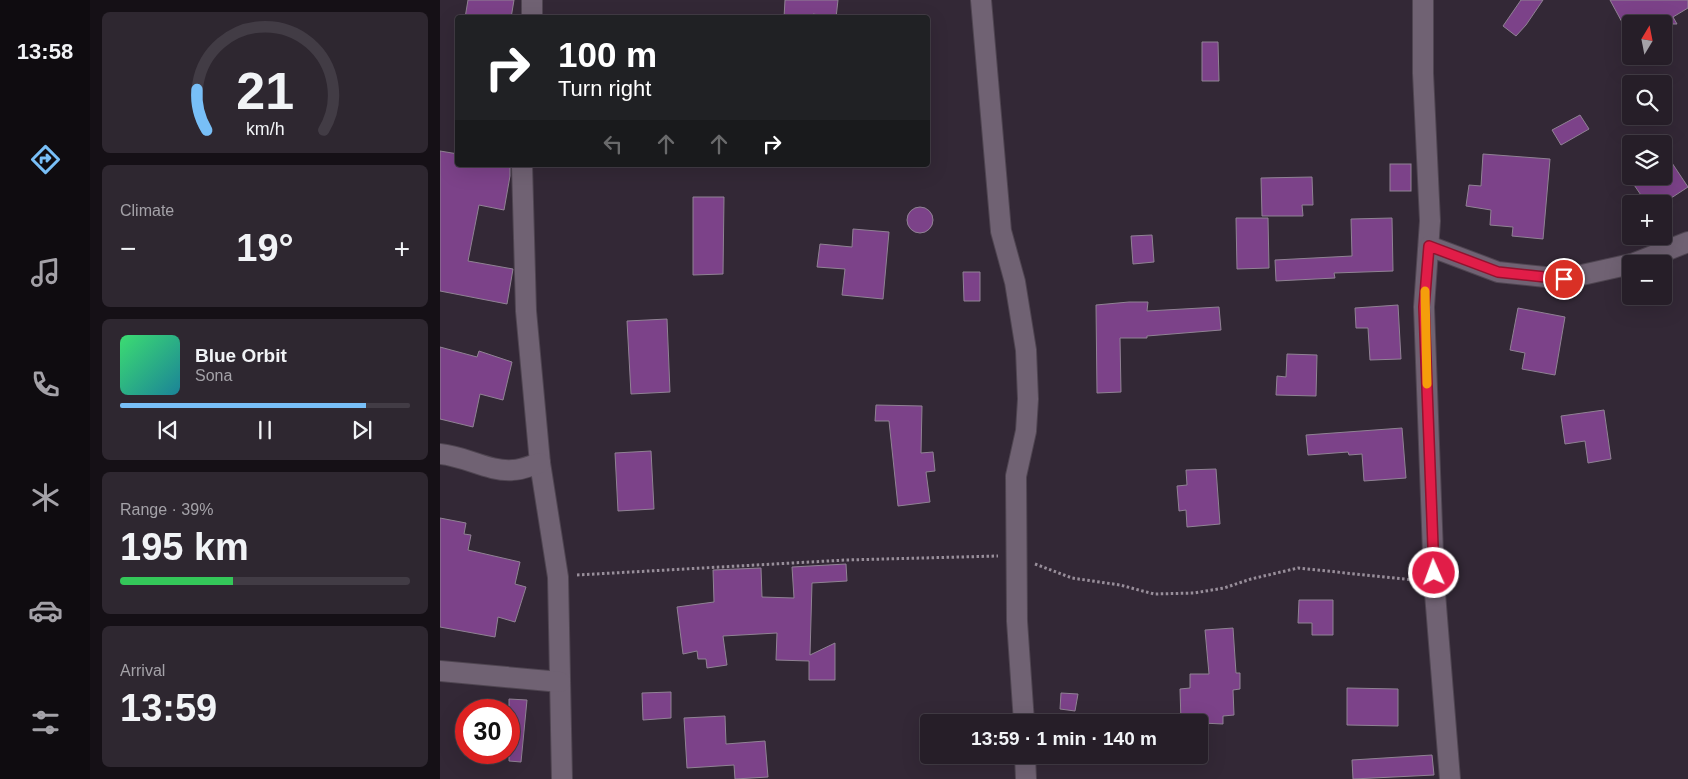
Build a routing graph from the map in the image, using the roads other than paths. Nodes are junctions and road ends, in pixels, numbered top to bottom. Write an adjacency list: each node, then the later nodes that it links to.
1 (532, 0): 4 (street)
2 (981, 0): 14 (street)
3 (1423, 0): 7 (street)
4 (532, 15)
5 (522, 167): 11 (street)
6 (1688, 242): 8 (street)
7 (1429, 246): 9 (street); 18 (street)
8 (1655, 255)
9 (1622, 266)
10 (440, 454): 11 (street)
11 (540, 463): 13 (street)
12 (440, 671): 13 (street)
13 (560, 682): 16 (street)
14 (1023, 714)
15 (1025, 764): 17 (street)
16 (562, 779)
17 (1026, 779)
18 (1450, 779)

